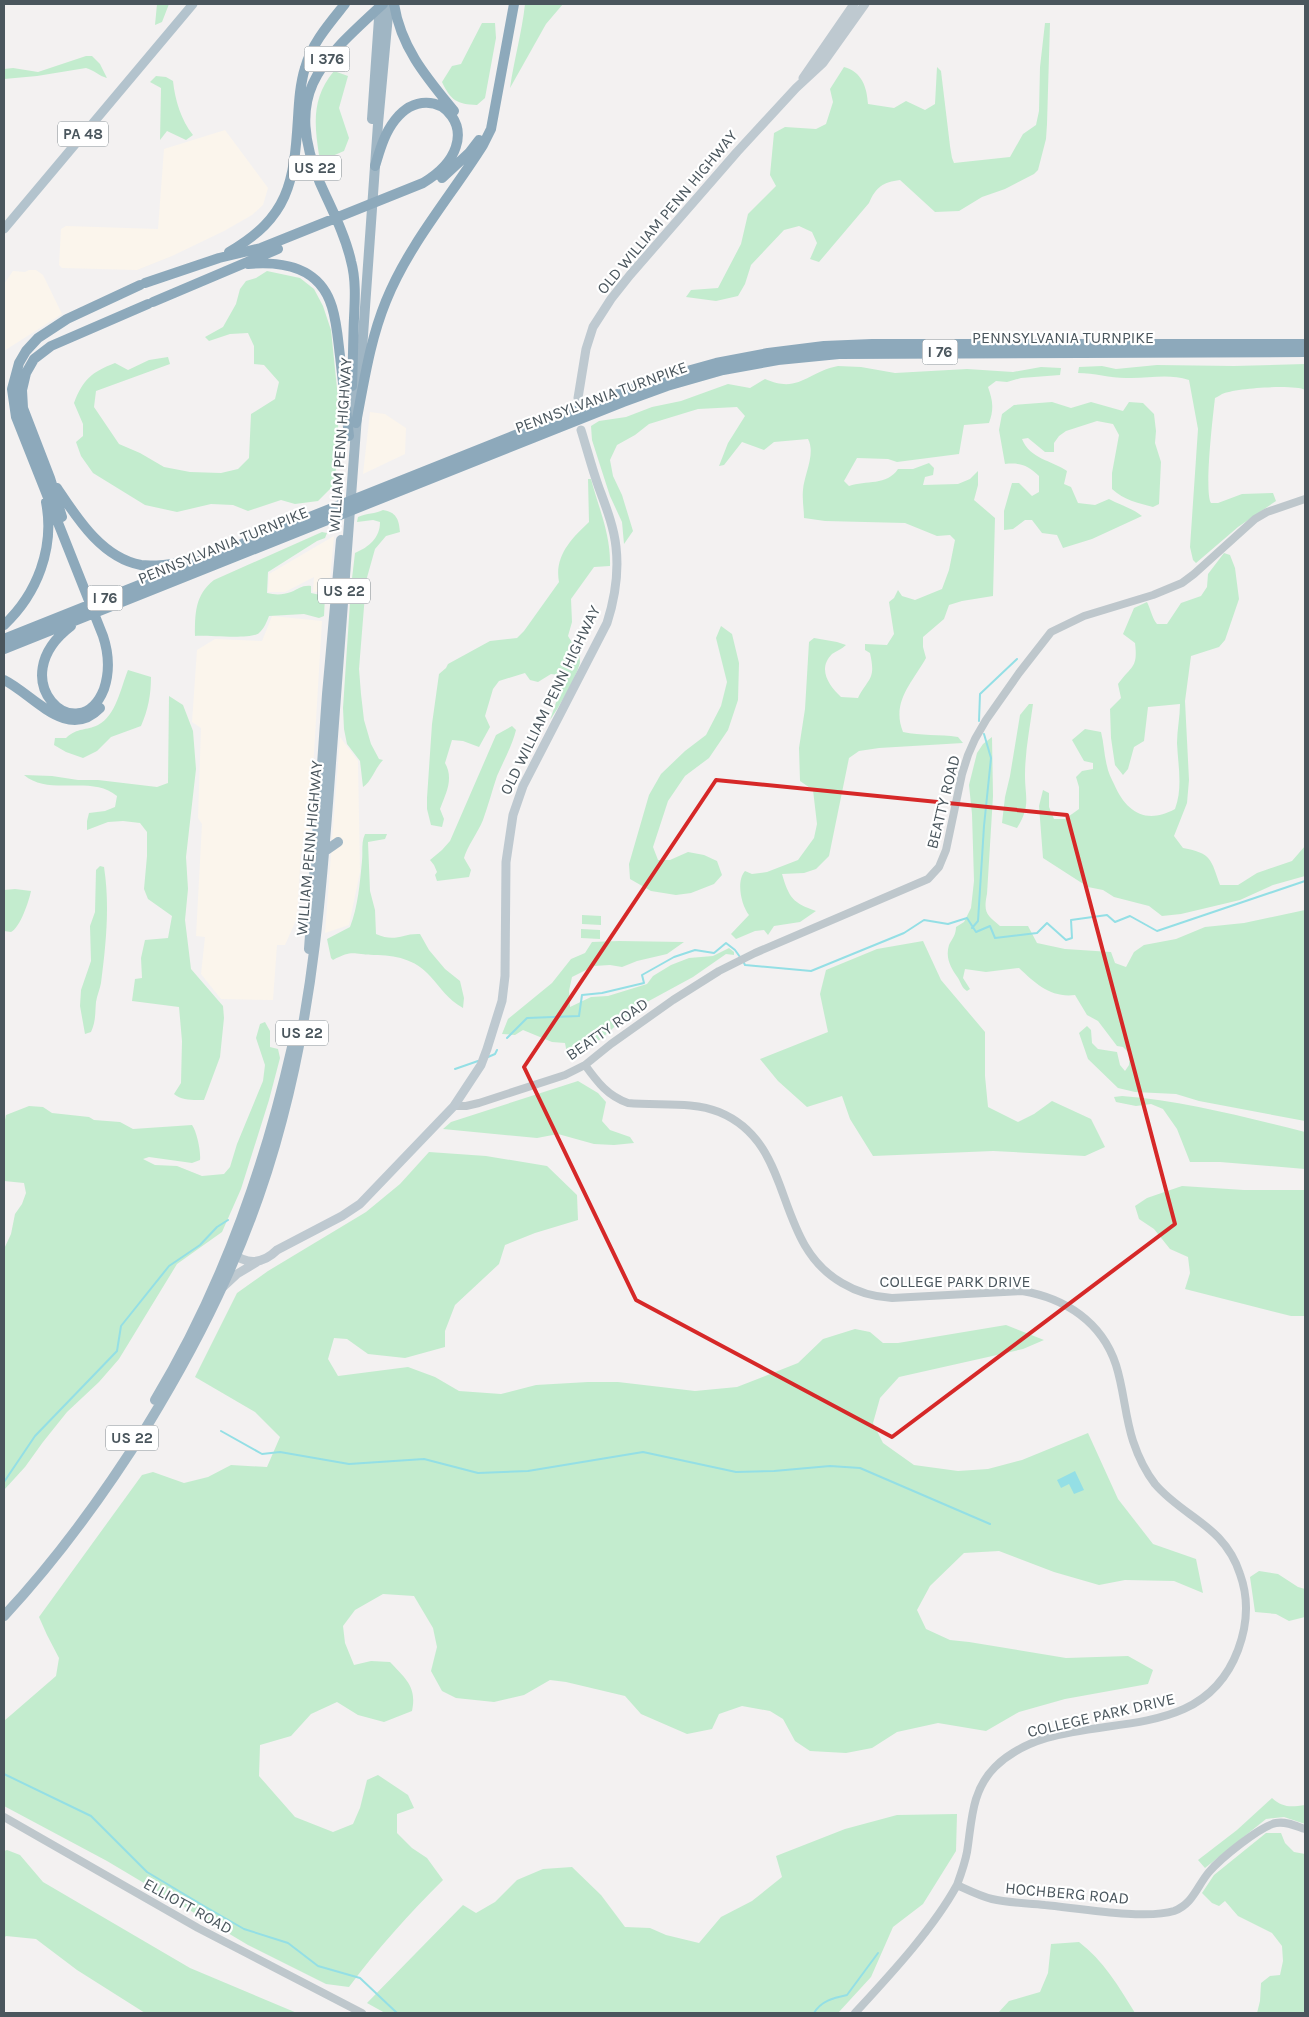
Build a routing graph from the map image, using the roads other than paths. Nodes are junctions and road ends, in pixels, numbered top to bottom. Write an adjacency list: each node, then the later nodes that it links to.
1 (193, 4): 17 (main road, PA 48)
2 (345, 4): 12 (highway)
3 (382, 4): 11 (highway, I 376); 22 (highway, WILLIAM PENN HIGHWAY)
4 (389, 4): 13 (highway, WILLIAM PENN HIGHWAY)
5 (394, 4): 14 (highway)
6 (514, 4): 10 (highway)
7 (854, 4): 9 (main road, OLD WILLIAM PENN HIGHWAY)
8 (865, 4): 9 (main road, OLD WILLIAM PENN HIGHWAY)
9 (796, 88): 23 (main road, OLD WILLIAM PENN HIGHWAY)
10 (497, 98): 14 (highway); 25 (highway)
11 (306, 105): 12 (highway); 22 (highway, US 22)
12 (296, 147): 18 (highway)
13 (375, 166): 15 (highway); 25 (highway, WILLIAM PENN HIGHWAY)
14 (451, 170): 15 (highway)
15 (383, 204): 16 (highway)
16 (327, 226): 18 (highway); 19 (highway)
17 (4, 229)
18 (220, 258): 28 (highway)
19 (240, 265): 27 (highway); 28 (highway)
20 (1305, 344): 24 (highway, PENNSYLVANIA TURNPIKE / I 76)
21 (1305, 352): 24 (highway, PENNSYLVANIA TURNPIKE / I 76)
22 (352, 386): 27 (highway, WILLIAM PENN HIGHWAY / US 22)
23 (578, 398)
24 (579, 414): 30 (highway, PENNSYLVANIA TURNPIKE / I 76)
25 (356, 423): 41 (highway, WILLIAM PENN HIGHWAY / US 22)
26 (581, 430): 39 (main road, OLD WILLIAM PENN HIGHWAY)
27 (349, 436): 41 (highway, WILLIAM PENN HIGHWAY / US 22)
28 (46, 480): 31 (highway); 33 (highway); 34 (highway)
29 (1305, 499): 38 (street, BEATTY ROAD)
30 (319, 518): 31 (highway, PENNSYLVANIA TURNPIKE / I 76); 32 (highway, PENNSYLVANIA TURNPIKE / I 76)
31 (208, 558): 35 (highway, PENNSYLVANIA TURNPIKE / I 76)
32 (82, 619): 33 (highway); 36 (highway, PENNSYLVANIA TURNPIKE / I 76)
33 (99, 619): 37 (highway)
34 (4, 625)
35 (4, 639)
36 (4, 649)
37 (4, 680)
38 (585, 1065): 39 (street, BEATTY ROAD); 48 (street, COLLEGE PARK DRIVE)
39 (454, 1106): 40 (main road, OLD WILLIAM PENN HIGHWAY)
40 (277, 1250): 41 (main road, OLD WILLIAM PENN HIGHWAY); 42 (main road, OLD WILLIAM PENN HIGHWAY)
41 (234, 1253): 42 (main road); 43 (highway, WILLIAM PENN HIGHWAY / US 22); 44 (highway, WILLIAM PENN HIGHWAY / US 22)
42 (259, 1261): 43 (main road, OLD WILLIAM PENN HIGHWAY)
43 (223, 1287): 45 (highway, WILLIAM PENN HIGHWAY / US 22)
44 (4, 1606)
45 (4, 1616)
46 (4, 1818): 49 (street, ELLIOTT ROAD)
47 (1305, 1829): 48 (street, HOCHBERG ROAD)
48 (957, 1885): 50 (street)
49 (362, 2013)
50 (856, 2013)

